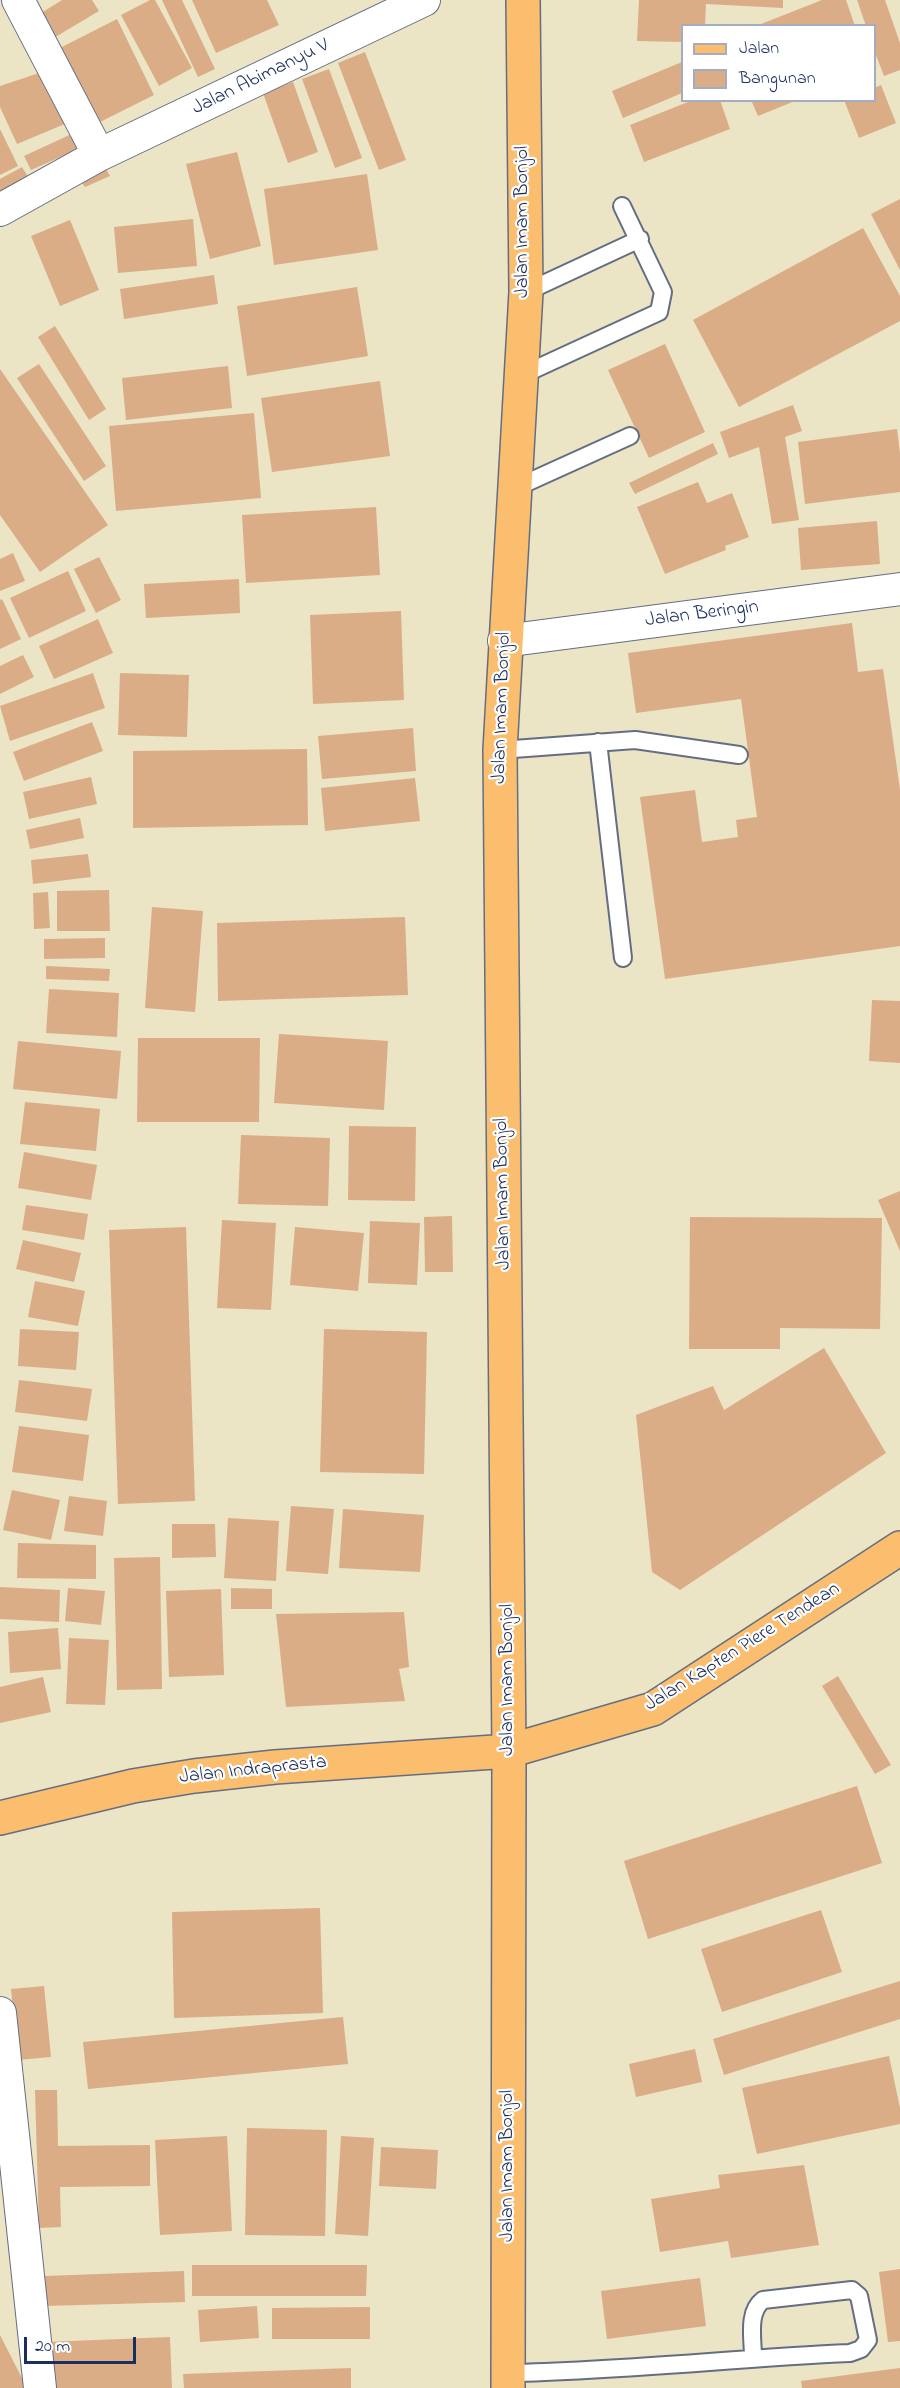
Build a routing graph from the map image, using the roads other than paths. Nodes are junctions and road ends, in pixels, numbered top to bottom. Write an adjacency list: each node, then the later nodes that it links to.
1 (18, 0): 4 (street)
2 (424, 0): 4 (street, Jalan Abimanyu V)
3 (523, 0): 8 (main road, Jalan Imam Bonjol)
4 (99, 155): 6 (street, Jalan Abimanyu V)
5 (622, 206): 7 (lane)
6 (0, 210)
7 (640, 239): 8 (lane); 9 (lane)
8 (526, 292): 9 (main road, Jalan Imam Bonjol)
9 (520, 376): 11 (main road, Jalan Imam Bonjol)
10 (630, 436): 11 (lane)
11 (513, 489): 13 (main road, Jalan Imam Bonjol)
12 (900, 590): 13 (street, Jalan Beringin)
13 (504, 641): 15 (main road, Jalan Imam Bonjol)
14 (598, 742): 15 (lane); 16 (lane); 17 (lane)
15 (500, 750): 19 (main road, Jalan Imam Bonjol)
16 (739, 755)
17 (623, 958)
18 (900, 1548): 19 (main road, Jalan Kapten Piere Tendean)
19 (509, 1751): 20 (main road, Jalan Indraprasta); 24 (main road, Jalan Imam Bonjol)
20 (0, 1818)
21 (0, 2013): 22 (street)
22 (6, 2139): 25 (street)
23 (753, 2357): 23 (lane); 24 (lane)
24 (508, 2380)
25 (40, 2388)

